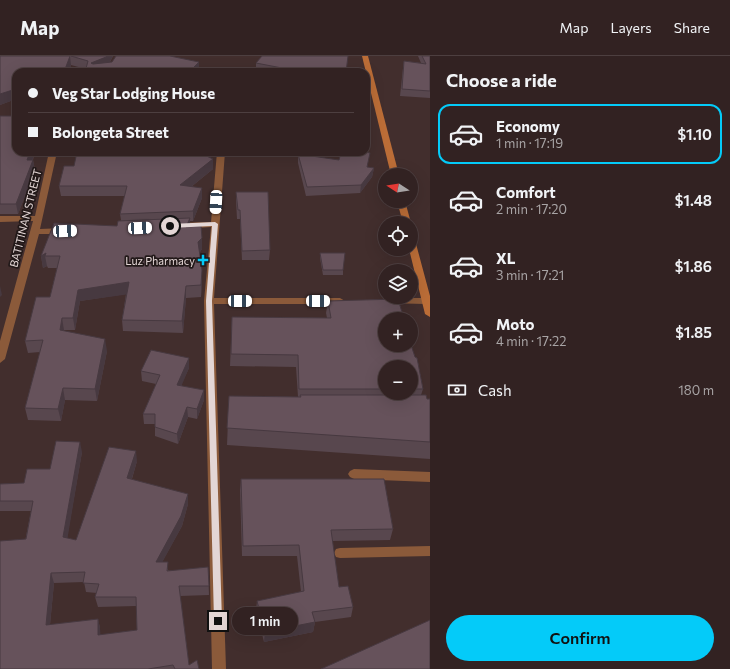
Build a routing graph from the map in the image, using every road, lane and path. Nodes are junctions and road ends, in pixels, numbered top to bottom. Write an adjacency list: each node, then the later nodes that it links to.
1 (365, 56): 2 (street)
2 (368, 68)
3 (370, 76): 6 (street)
4 (52, 156): 7 (street, BATITINAN STREET)
5 (221, 156): 9 (street)
6 (393, 168)
7 (38, 218): 8 (street); 12 (street, BATITINAN STREET)
8 (0, 219)
9 (215, 224): 10 (street); 16 (street)
10 (168, 226)
11 (74, 231): 12 (street)
12 (35, 232): 19 (street, BATITINAN STREET)
13 (415, 256): 15 (street)
14 (418, 300): 15 (street)
15 (426, 300): 18 (street)
16 (209, 301): 17 (street); 24 (street)
17 (349, 301)
18 (430, 314)
19 (0, 359)
20 (354, 474): 21 (street)
21 (430, 477)
22 (430, 551): 23 (street)
23 (340, 553)
24 (219, 669)

